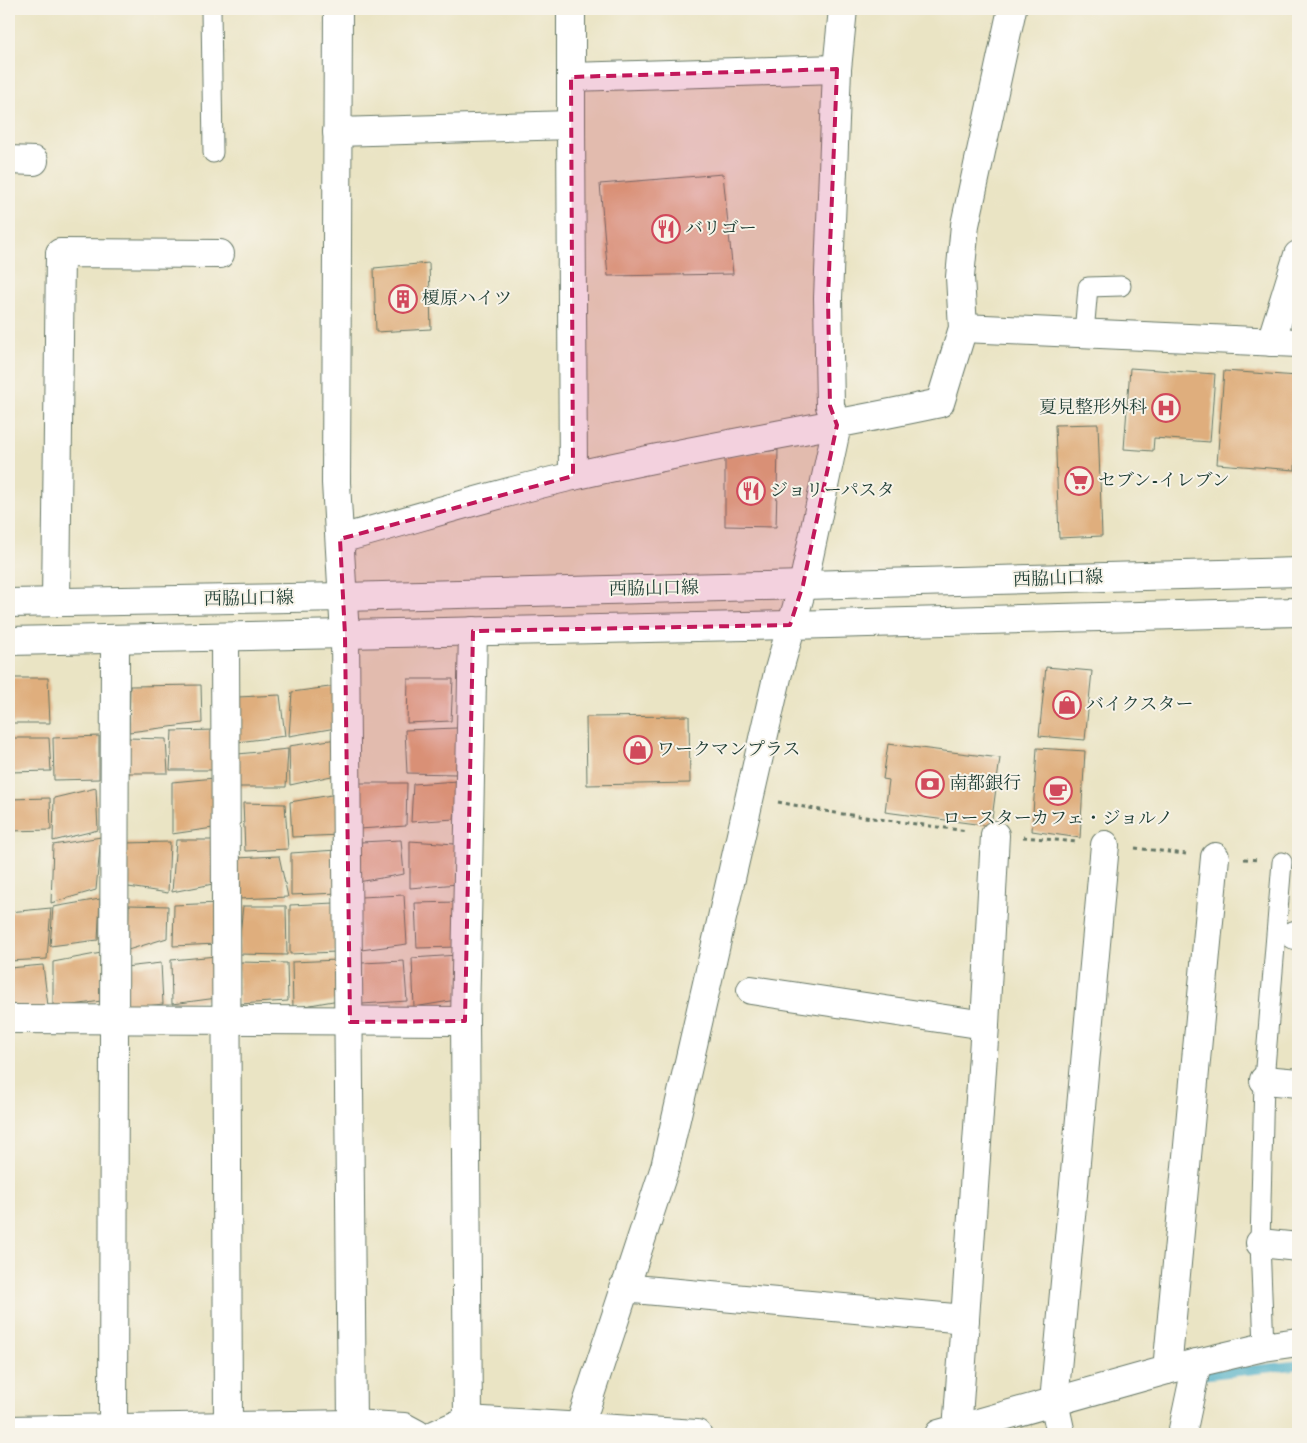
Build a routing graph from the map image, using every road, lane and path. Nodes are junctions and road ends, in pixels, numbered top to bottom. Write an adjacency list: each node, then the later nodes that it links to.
1 (211, 9): 10 (lane)
2 (338, 9): 9 (street)
3 (570, 9): 7 (street)
4 (843, 9): 6 (street)
5 (1012, 9): 15 (street)
6 (837, 69): 7 (street); 17 (street)
7 (571, 77): 8 (street)
8 (571, 125): 9 (street); 18 (street)
9 (337, 132): 19 (street)
10 (213, 153)
11 (220, 254): 23 (street)
12 (1298, 255): 16 (street)
13 (1121, 286): 14 (lane)
14 (1085, 323): 15 (street); 16 (street)
15 (963, 328): 17 (street)
16 (1281, 334)
17 (837, 425): 18 (street); 21 (street)
18 (573, 476): 19 (street)
19 (340, 539): 22 (street)
20 (1298, 572): 21 (street, 西脇山口線)
21 (803, 585): 22 (street, 西脇山口線); 26 (street)
22 (344, 597): 23 (street, 西脇山口線); 28 (street)
23 (56, 602): 24 (street, 西脇山口線)
24 (9, 603)
25 (1298, 612): 26 (street)
26 (790, 626): 27 (street); 47 (street)
27 (473, 631): 28 (street); 39 (street)
28 (345, 635): 29 (street); 41 (street)
29 (225, 637): 30 (street); 40 (street)
30 (115, 639): 31 (street); 38 (street)
31 (9, 641)
32 (995, 835): 42 (street)
33 (1105, 845): 53 (street)
34 (1214, 857): 52 (street)
35 (1282, 862): 43 (lane)
36 (751, 990): 42 (street)
37 (9, 1019): 38 (street)
38 (114, 1020): 40 (street); 57 (street)
39 (465, 1021): 41 (street); 54 (street)
40 (227, 1022): 41 (street); 56 (street)
41 (350, 1022): 55 (street)
42 (986, 1026): 48 (street)
43 (1264, 1080): 44 (street); 45 (lane)
44 (1298, 1083)
45 (1260, 1244): 46 (street); 50 (lane)
46 (1298, 1247)
47 (623, 1288): 48 (street); 59 (street)
48 (965, 1319): 60 (street)
49 (1298, 1342): 50 (street)
50 (1264, 1347): 51 (street)
51 (1197, 1363): 52 (street); 65 (street)
52 (1167, 1370): 53 (street)
53 (1054, 1402): 60 (street); 64 (street)
54 (468, 1420): 59 (street); 62 (street)
55 (352, 1424): 56 (street); 61 (street)
56 (228, 1426): 57 (street)
57 (113, 1428): 58 (street)
58 (9, 1430)
59 (577, 1431): 63 (street)
60 (948, 1432)
61 (417, 1434)
62 (436, 1434)
63 (697, 1434)
64 (1061, 1434)
65 (1182, 1434)

